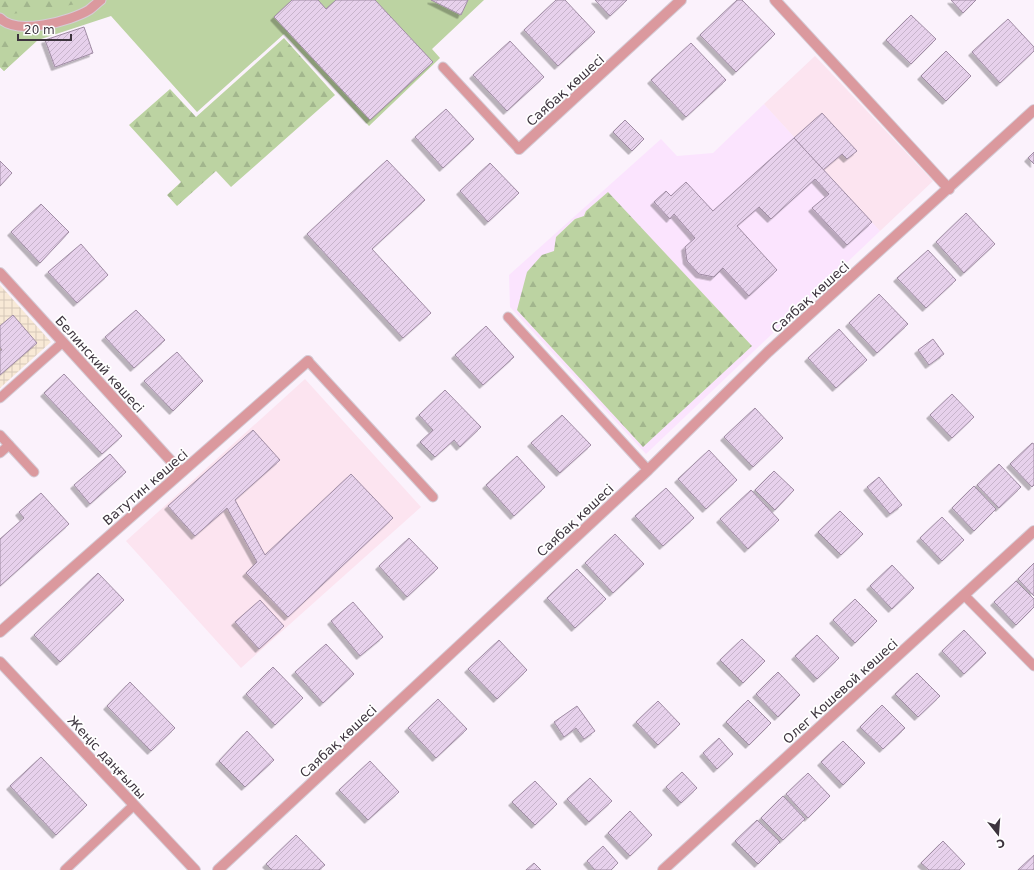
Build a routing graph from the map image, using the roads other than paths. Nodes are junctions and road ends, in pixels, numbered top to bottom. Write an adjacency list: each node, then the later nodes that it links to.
1 (101, 0): 4 (lane)
2 (681, 0): 7 (street, Саябақ көшесі)
3 (775, 0): 8 (street)
4 (0, 18)
5 (443, 67): 7 (lane)
6 (1034, 110): 8 (street, Саябақ көшесі)
7 (520, 149)
8 (949, 189): 17 (street, Саябақ көшесі)
9 (0, 273): 11 (street, Белинский көшесі)
10 (508, 317): 17 (lane)
11 (63, 342): 13 (lane); 19 (street, Белинский көшесі)
12 (308, 361): 19 (street, Ватутин көшесі); 20 (lane)
13 (0, 398)
14 (0, 436): 15 (lane)
15 (9, 445): 16 (lane); 18 (lane)
16 (0, 453)
17 (648, 470): 29 (street, Саябақ көшесі)
18 (34, 472)
19 (181, 472): 23 (street, Ватутин көшесі)
20 (433, 497)
21 (1034, 530): 22 (street, Олег Кошевой көшесі)
22 (964, 595): 25 (lane); 30 (street, Олег Кошевой көшесі)
23 (0, 632)
24 (0, 662): 26 (street, Жеңіс даңғылы)
25 (1034, 666)
26 (134, 805): 27 (lane); 28 (street, Жеңіс даңғылы)
27 (65, 870)
28 (195, 870)
29 (218, 870)
30 (663, 870)

